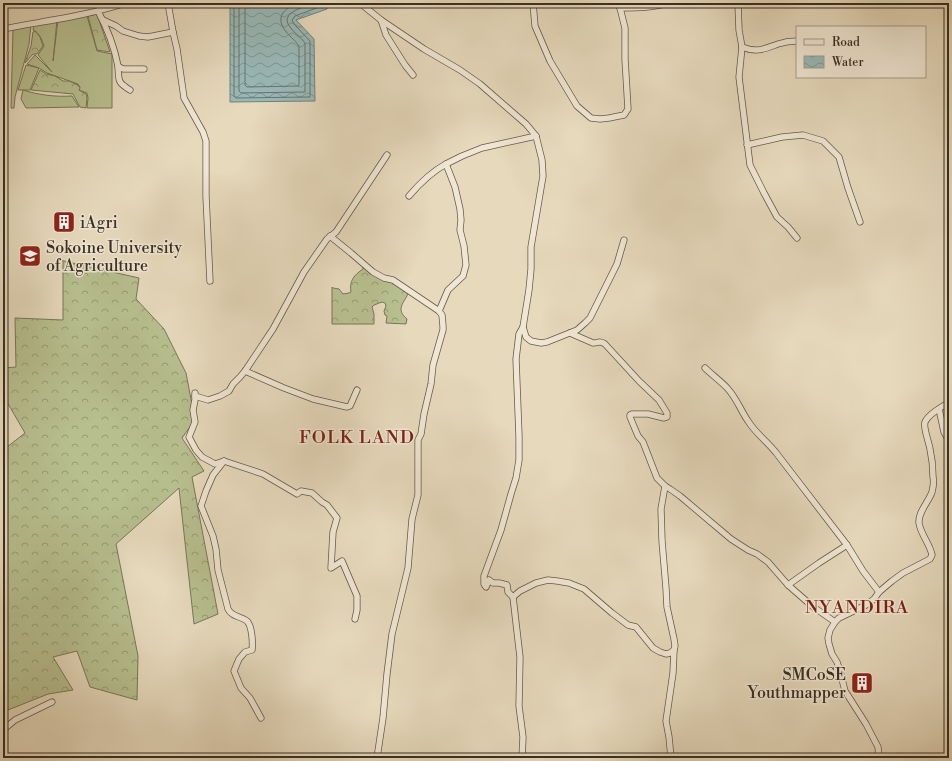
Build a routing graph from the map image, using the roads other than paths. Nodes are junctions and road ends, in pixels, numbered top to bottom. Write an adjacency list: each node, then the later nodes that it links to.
1 (126, 3): 8 (street)
2 (168, 3): 12 (street)
3 (360, 3): 10 (street)
4 (533, 3): 7 (street)
5 (669, 3): 7 (street)
6 (738, 3): 14 (street)
7 (620, 5)
8 (98, 11): 9 (street); 11 (street)
9 (103, 20): 12 (street); 15 (street)
10 (381, 20): 17 (street); 19 (street)
11 (3, 28)
12 (173, 32): 28 (street)
13 (796, 41): 14 (street)
14 (742, 47): 20 (street)
15 (118, 66): 16 (street); 18 (street)
16 (144, 69)
17 (414, 75)
18 (130, 90)
19 (536, 136): 22 (street); 30 (street)
20 (747, 145): 24 (street); 26 (street)
21 (387, 155): 25 (street)
22 (446, 164): 23 (street); 29 (street)
23 (409, 196)
24 (860, 222)
25 (330, 236): 29 (street); 33 (street)
26 (797, 238)
27 (624, 240): 31 (street)
28 (210, 281)
29 (439, 311): 50 (street)
30 (523, 327): 31 (street); 43 (street)
31 (570, 333): 39 (street)
32 (705, 368): 40 (street)
33 (245, 371): 34 (street); 38 (street)
34 (358, 390)
35 (949, 403): 36 (street)
36 (939, 409): 37 (street); 42 (street)
37 (949, 441)
38 (224, 462): 44 (street); 48 (street)
39 (665, 486): 41 (street); 46 (street)
40 (848, 545): 41 (street); 42 (street)
41 (788, 585): 45 (street)
42 (879, 592): 45 (street)
43 (513, 597): 46 (street); 51 (street)
44 (355, 619)
45 (835, 622): 53 (street)
46 (674, 650): 52 (street)
47 (52, 702): 49 (street)
48 (261, 718)
49 (3, 730)
50 (377, 758)
51 (522, 758)
52 (671, 758)
53 (879, 758)

